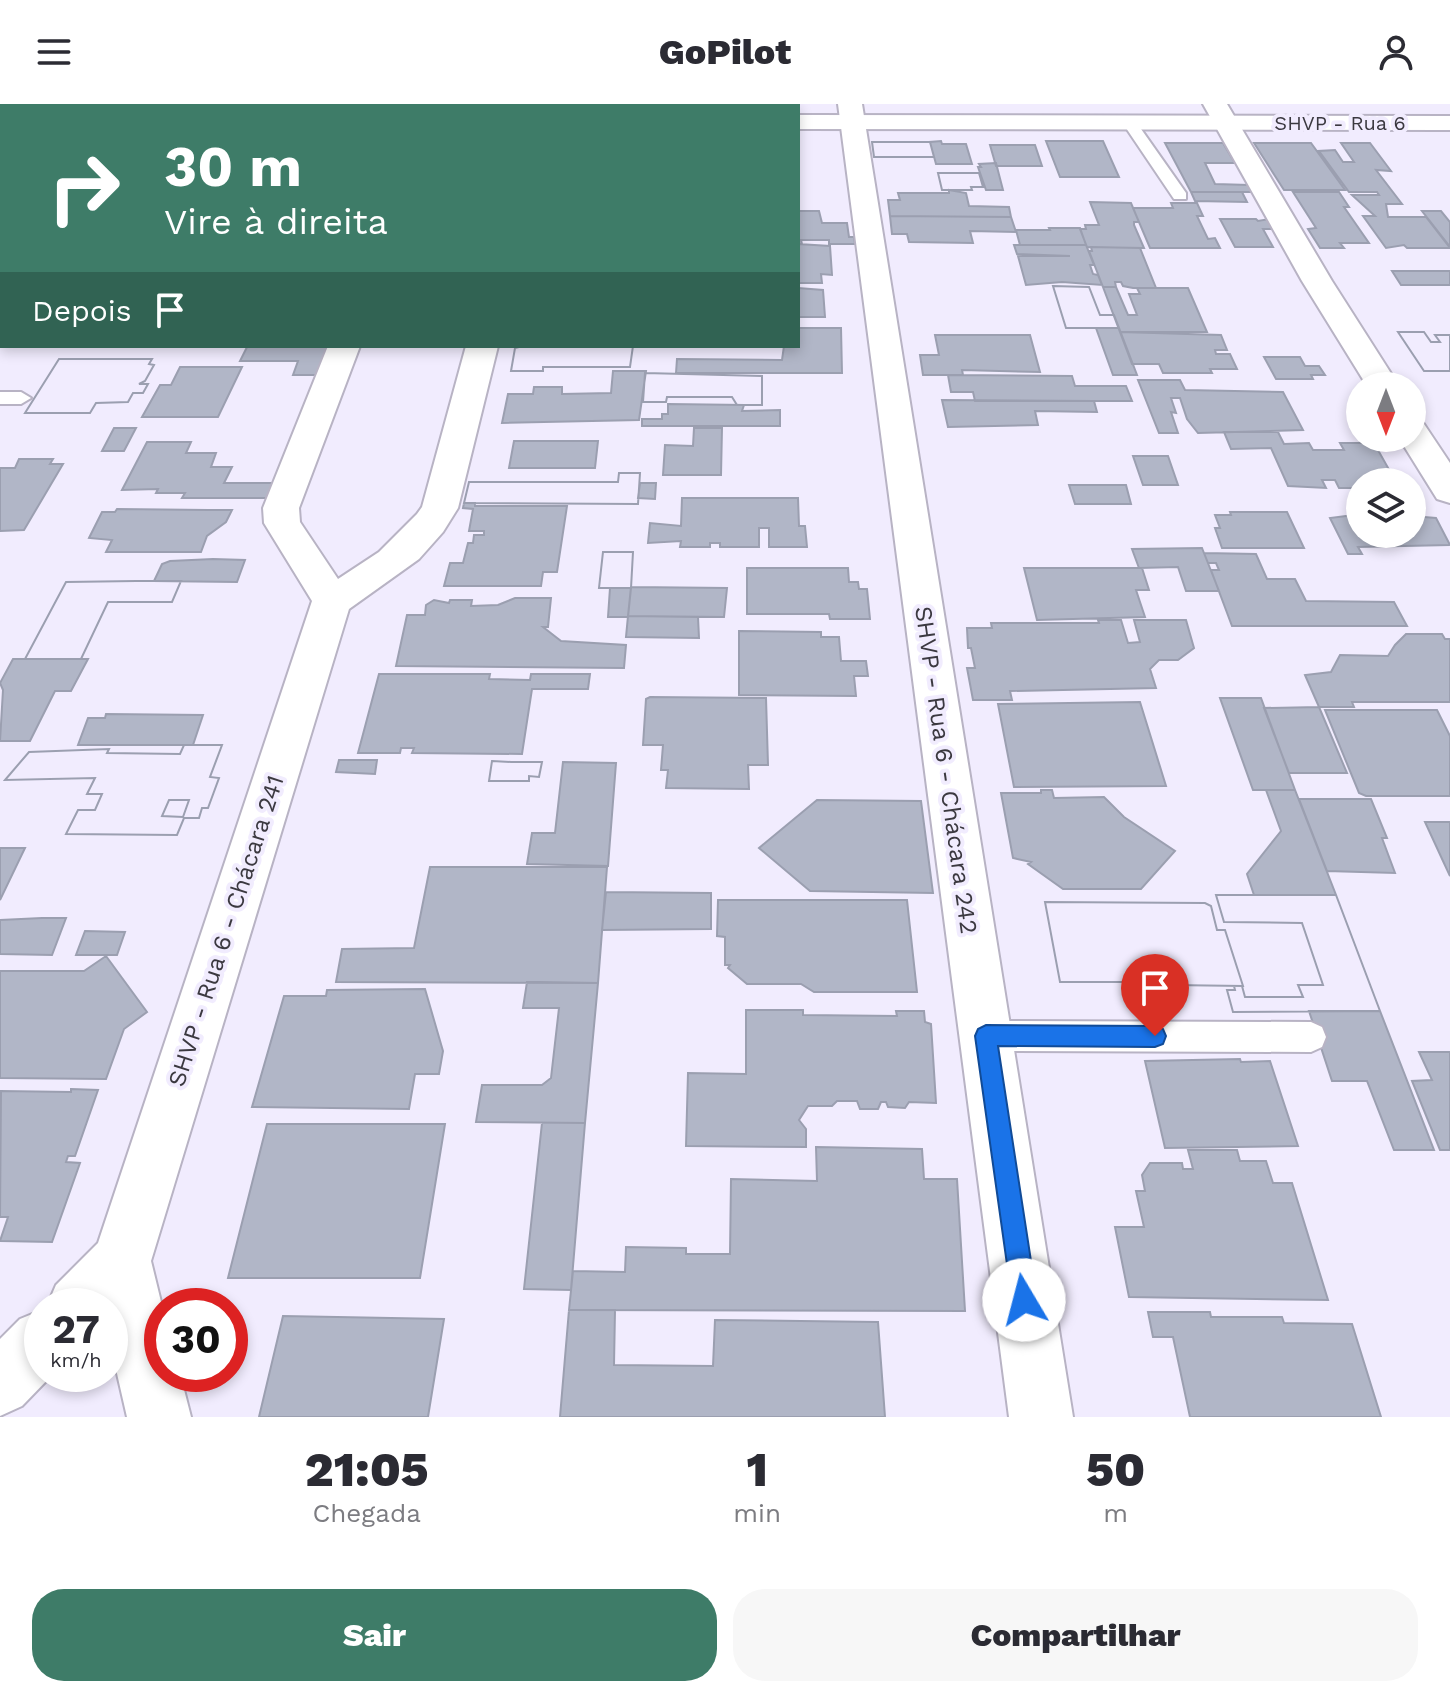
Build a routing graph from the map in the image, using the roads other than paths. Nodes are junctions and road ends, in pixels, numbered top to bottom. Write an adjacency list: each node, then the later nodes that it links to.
1 (851, 113): 3 (street, SHVP - Rua 6); 4 (street, SHVP - Rua 6); 15 (street, SHVP - Rua 6 - Chácara 242)
2 (1221, 113): 4 (street, SHVP - Rua 6); 5 (street, SHVP - Rua 6); 9 (street)
3 (800, 122)
4 (1129, 122): 6 (lane)
5 (1450, 123)
6 (1180, 196)
7 (343, 348): 14 (street)
8 (481, 348): 14 (street)
9 (1374, 372)
10 (0, 398): 11 (lane)
11 (21, 398)
12 (1425, 452): 13 (street)
13 (1450, 491)
14 (332, 601): 17 (street, SHVP - Rua 6 - Chácara 241)
15 (986, 1036): 16 (lane); 22 (street, SHVP - Rua 6 - Chácara 242)
16 (1311, 1037)
17 (121, 1261): 18 (street, SHVP - Rua 6 - Chácara 241); 21 (street)
18 (95, 1288)
19 (24, 1359): 20 (street)
20 (0, 1384)
21 (159, 1417)
22 (1041, 1417)

